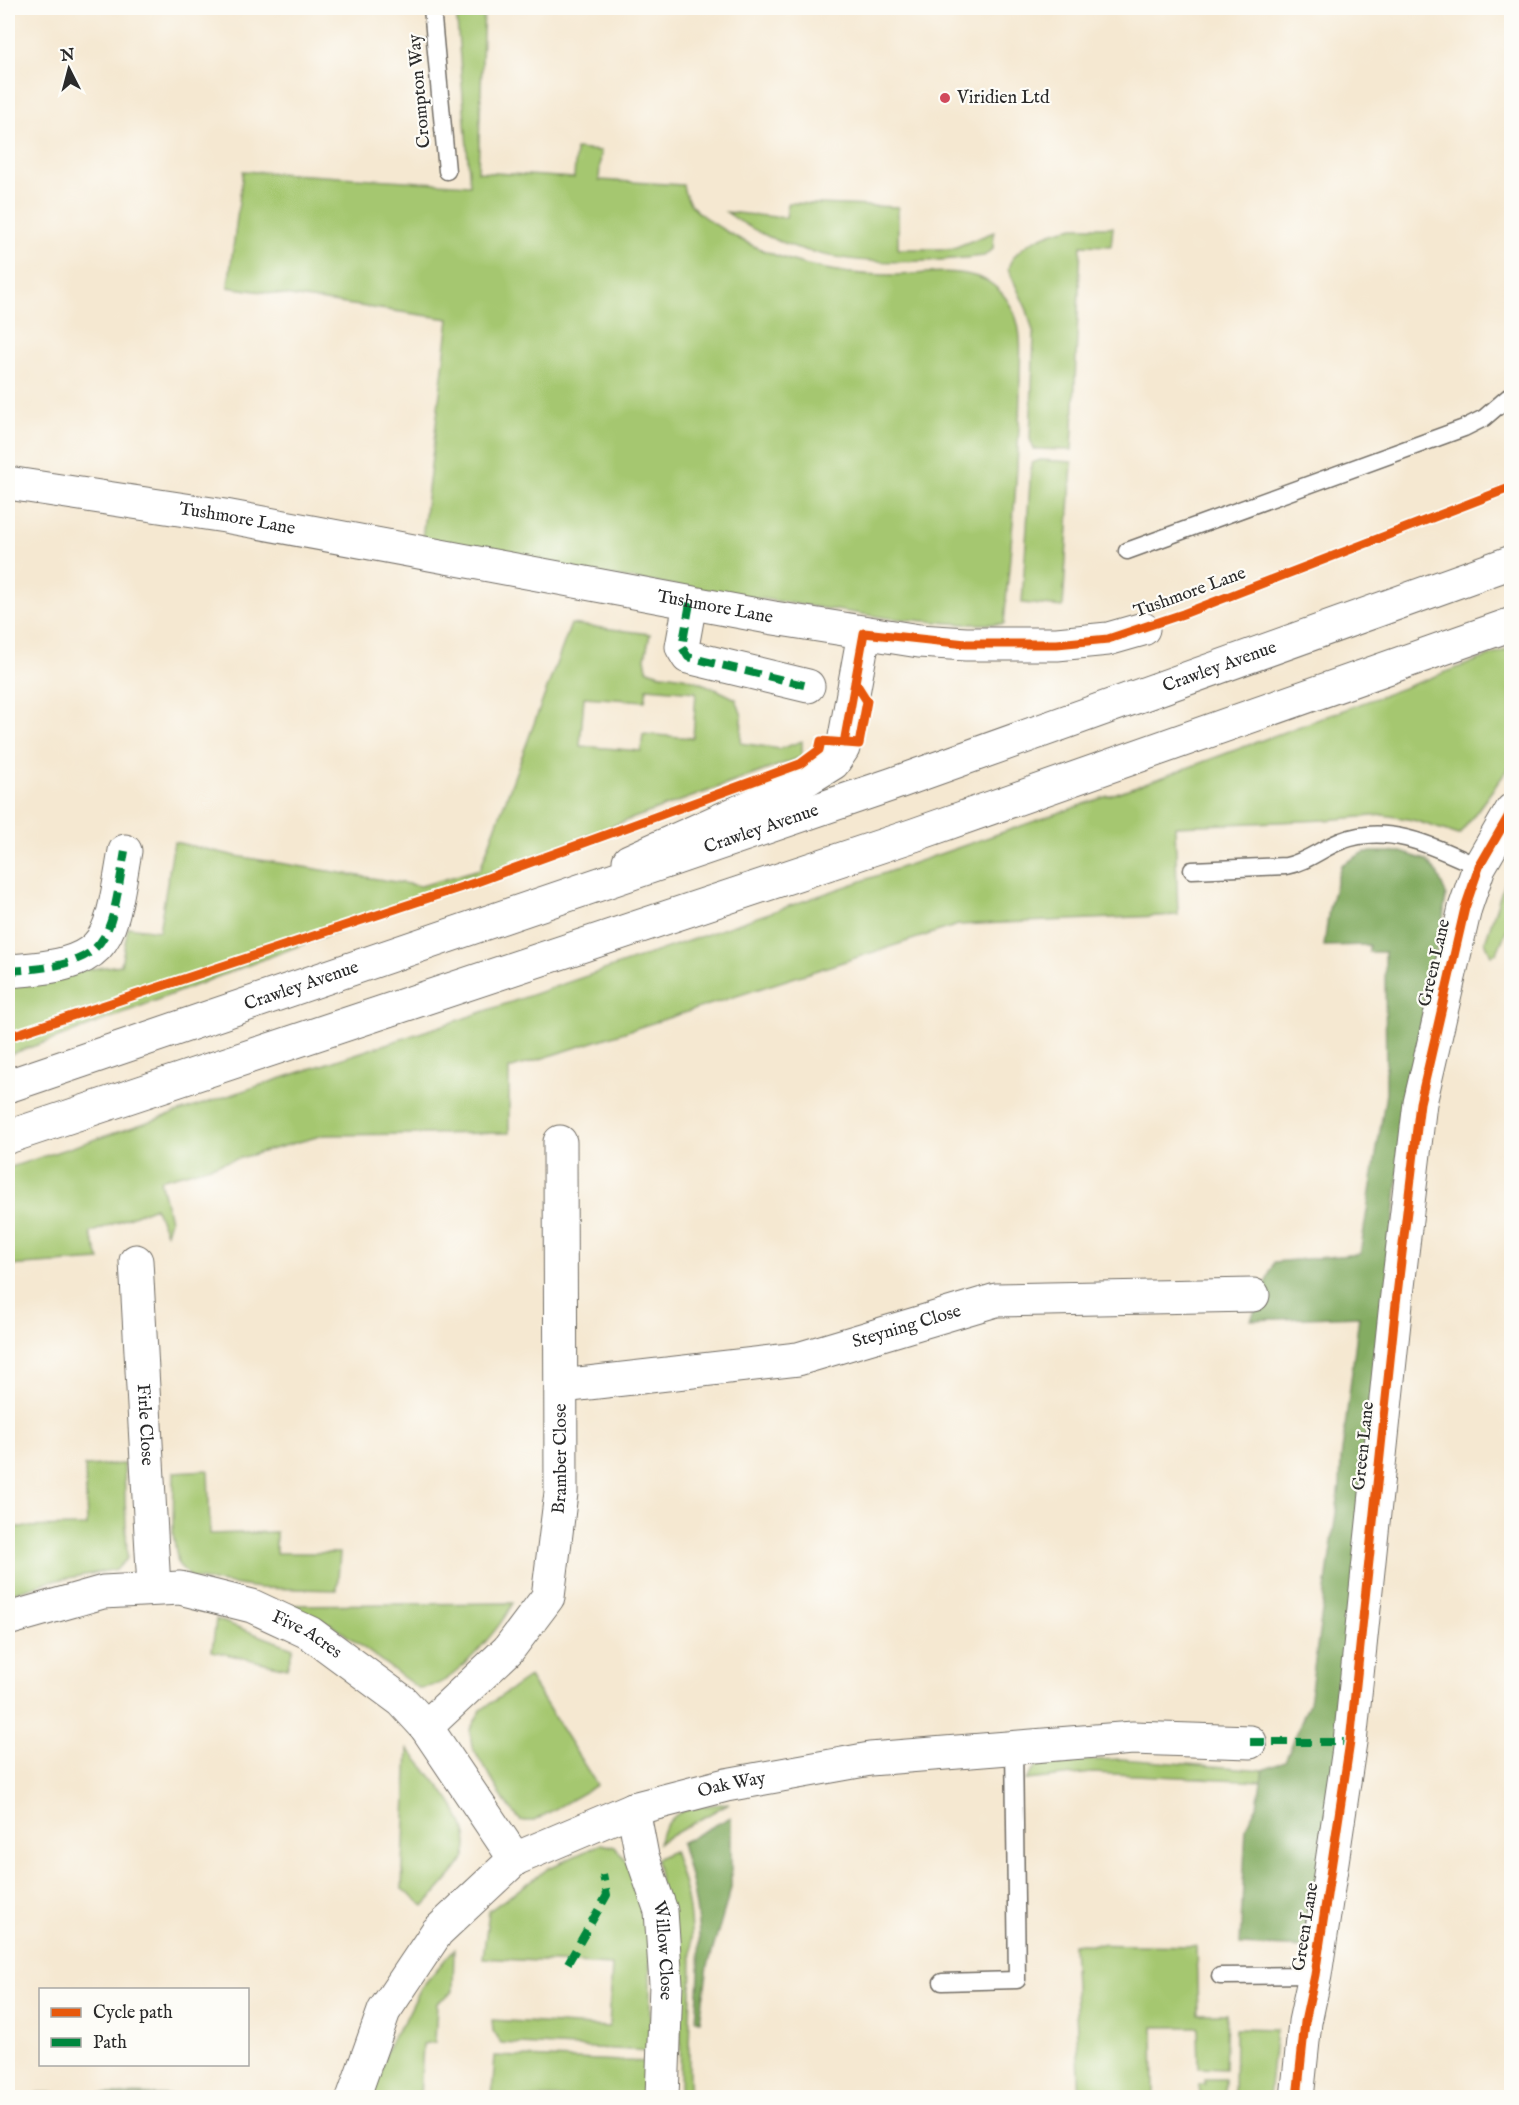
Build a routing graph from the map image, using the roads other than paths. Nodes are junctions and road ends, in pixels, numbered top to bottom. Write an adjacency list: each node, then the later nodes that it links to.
1 (432, 8): 2 (lane, Crompton Way)
2 (447, 171)
3 (1512, 394): 5 (lane)
4 (8, 483): 7 (street, Tushmore Lane)
5 (1127, 551)
6 (1512, 562): 16 (street, Crawley Avenue)
7 (690, 603): 10 (street, Tushmore Lane); 11 (street)
8 (1512, 624): 19 (street)
9 (1143, 629): 10 (street, Tushmore Lane)
10 (864, 633): 16 (street)
11 (808, 686)
12 (1512, 810): 14 (street, Green Lane)
13 (125, 851): 17 (street)
14 (1479, 867): 15 (lane); 32 (street, Green Lane)
15 (1192, 870)
16 (535, 904): 18 (street, Crawley Avenue)
17 (8, 971)
18 (8, 1086)
19 (8, 1137)
20 (560, 1142): 23 (street, Bramber Close)
21 (136, 1261): 24 (street, Firle Close)
22 (1253, 1295): 23 (street, Steyning Close)
23 (562, 1386): 26 (street, Bramber Close)
24 (154, 1588): 25 (street, Five Acres); 26 (street, Five Acres)
25 (8, 1619)
26 (426, 1727): 30 (street, Five Acres)
27 (1250, 1742): 28 (street, Oak Way)
28 (1014, 1745): 29 (street, Oak Way); 33 (lane)
29 (633, 1809): 30 (street, Oak Way); 35 (street, Willow Close)
30 (515, 1859): 34 (street, Oak Way)
31 (1220, 1976): 32 (lane)
32 (1315, 1976): 36 (street, Green Lane)
33 (942, 1982)
34 (353, 2097)
35 (662, 2097)
36 (1297, 2097)

